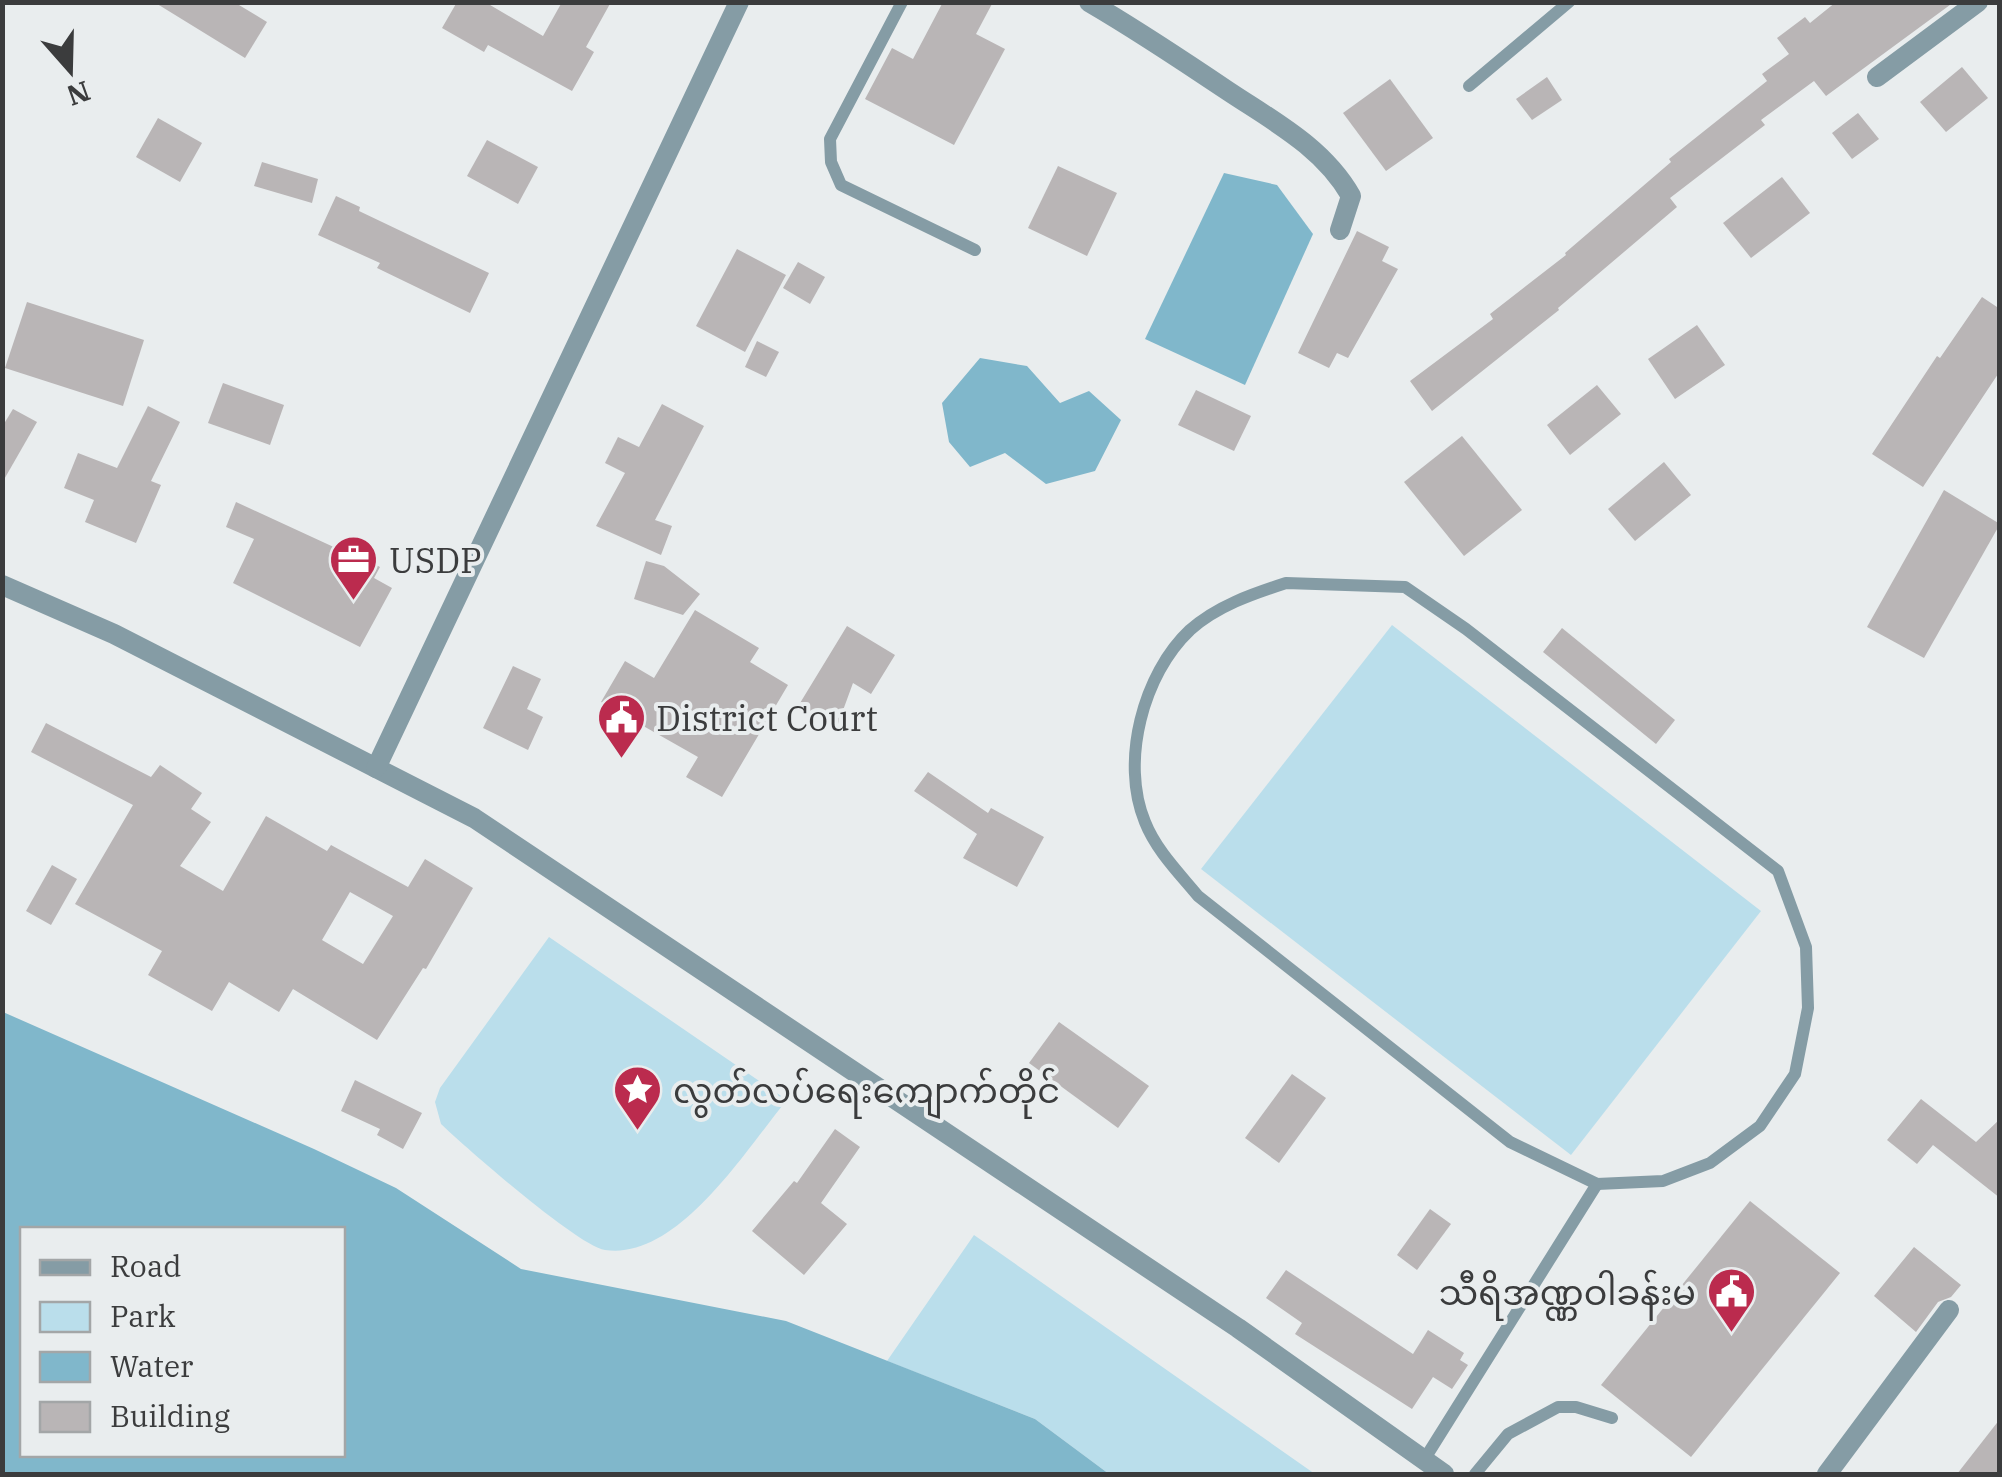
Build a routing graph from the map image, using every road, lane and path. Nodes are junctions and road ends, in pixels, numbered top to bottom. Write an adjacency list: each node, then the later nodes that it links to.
1 (739, 2): 11 (street)
2 (902, 2): 9 (lane)
3 (1089, 2): 8 (street)
4 (1569, 2): 7 (lane)
5 (1978, 2): 6 (street)
6 (1877, 77)
7 (1469, 86)
8 (1340, 230)
9 (975, 250)
10 (2, 585): 11 (street)
11 (376, 768): 15 (street)
12 (1597, 1184): 12 (lane); 15 (lane)
13 (1949, 1310): 18 (street)
14 (1612, 1418): 17 (lane)
15 (1424, 1460): 16 (street)
16 (1444, 1474)
17 (1475, 1474)
18 (1827, 1474)

